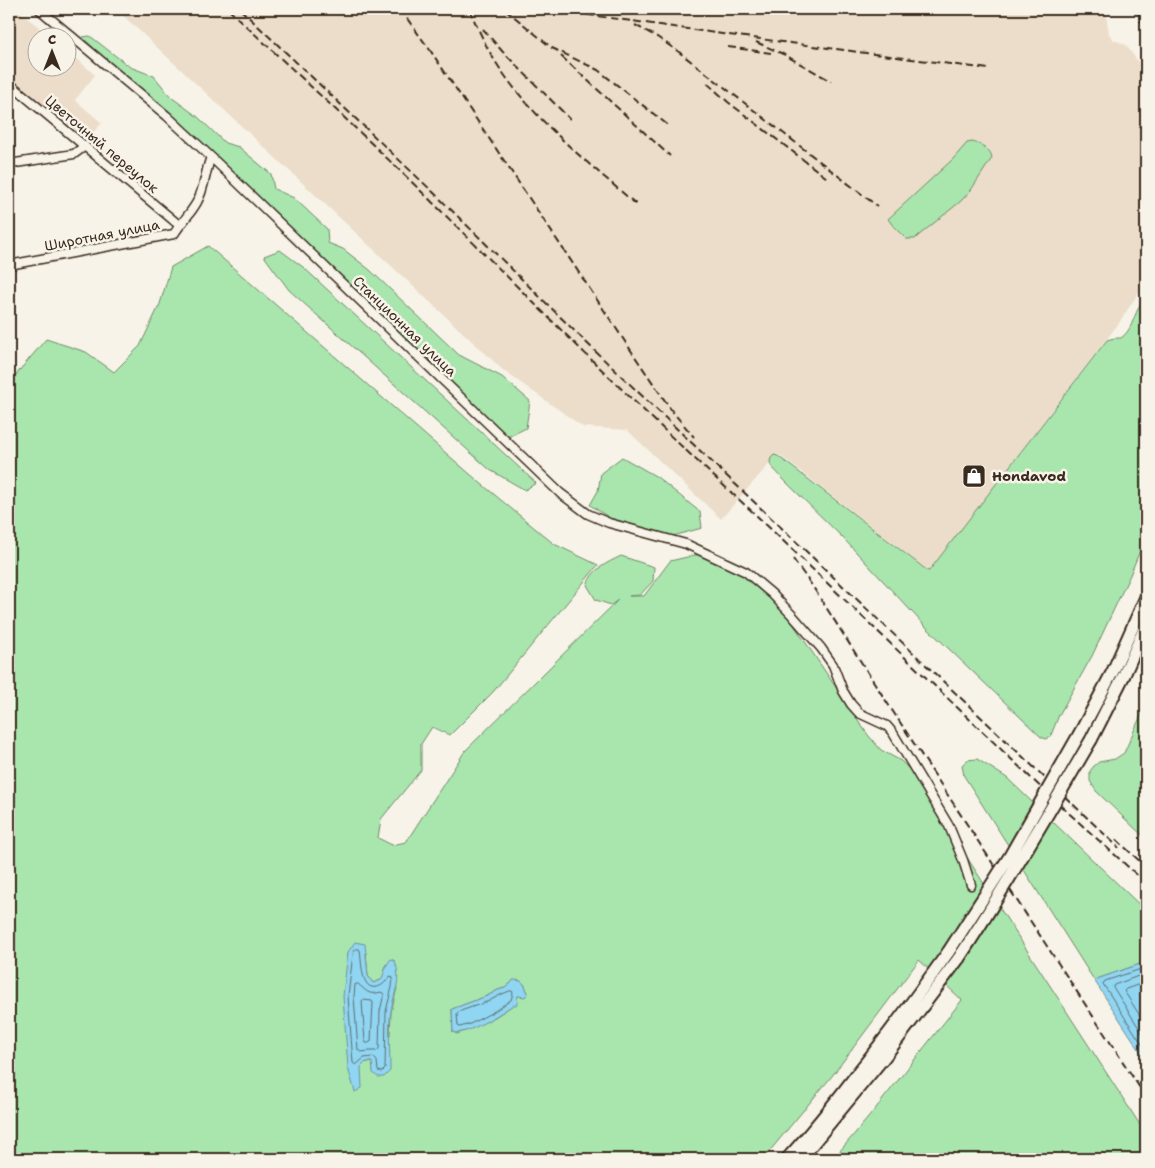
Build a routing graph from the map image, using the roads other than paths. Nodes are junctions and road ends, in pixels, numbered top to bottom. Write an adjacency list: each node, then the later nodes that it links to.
1 (39, 9): 6 (street, Станционная улица)
2 (1143, 9): 3 (main road)
3 (1146, 18)
4 (9, 83): 5 (street, Цветочный переулок)
5 (85, 146): 7 (street); 8 (street, Цветочный переулок)
6 (211, 157): 8 (street, Широтная улица); 12 (street, Станционная улица)
7 (9, 164)
8 (179, 225): 9 (street, Широтная улица)
9 (9, 265)
10 (1146, 597): 13 (highway, bridge)
11 (1146, 625): 14 (highway, bridge)
12 (971, 885)
13 (787, 1159)
14 (800, 1159)

